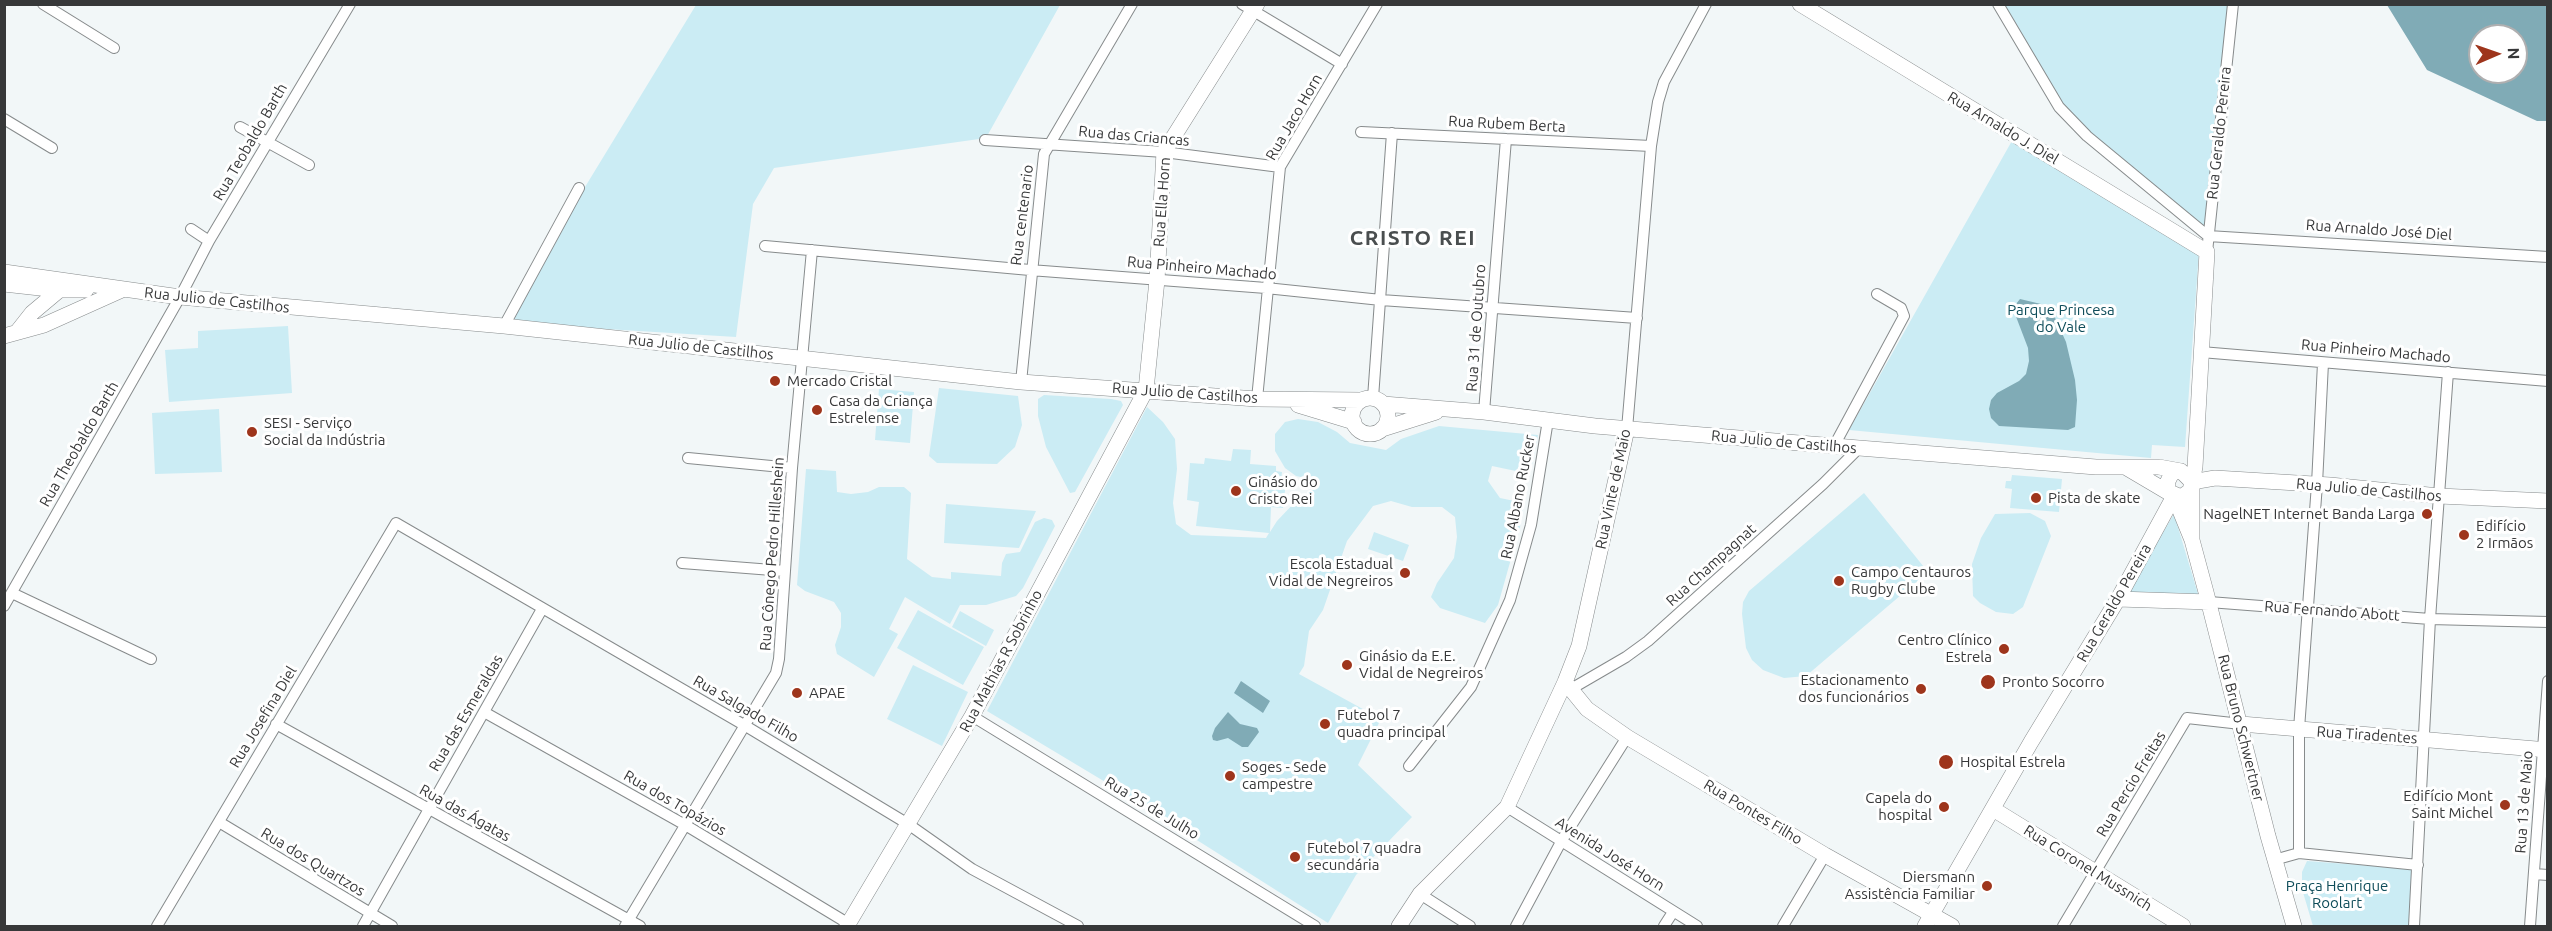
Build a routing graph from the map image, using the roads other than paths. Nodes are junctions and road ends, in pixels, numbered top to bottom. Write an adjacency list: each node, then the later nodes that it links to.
1 (43, 4): 10 (street)
2 (350, 4): 18 (street, Rua Teobaldo Barth)
3 (1132, 4): 19 (street, Rua centenario)
4 (1377, 4): 11 (street, Rua Jaco Horn)
5 (1706, 4): 20 (street, Rua Vinte de Maio)
6 (1800, 4): 31 (main road, Rua Arnaldo J. Diel)
7 (1998, 4): 27 (street)
8 (2233, 4): 27 (street, Rua Geraldo Pereira)
9 (1251, 7): 11 (street); 22 (main road, Rua Ella Horn)
10 (114, 48)
11 (1342, 64): 24 (street, Rua Jaco Horn)
12 (4, 119): 21 (street)
13 (240, 126): 18 (street)
14 (1361, 132): 15 (street, Rua Rubem Berta)
15 (1392, 134): 16 (street, Rua Rubem Berta); 43 (street)
16 (1506, 139): 20 (street, Rua Rubem Berta); 44 (street, Rua 31 de Outubro)
17 (985, 140): 19 (street, Rua das Criancas)
18 (266, 142): 23 (street); 28 (street, Rua Teobaldo Barth)
19 (1048, 144): 22 (street, Rua das Criancas); 33 (street, Rua centenario)
20 (1651, 146): 46 (street, Rua Vinte de Maio)
21 (52, 148)
22 (1164, 152): 24 (street, Rua das Criancas); 35 (main road, Rua Ella Horn)
23 (309, 165)
24 (1280, 167): 39 (street, Rua Jaco Horn)
25 (579, 189): 48 (street)
26 (191, 229): 28 (street)
27 (2208, 236): 31 (street, Rua Geraldo Pereira); 32 (street, Rua Arnaldo José Diel)
28 (209, 241): 42 (street, Rua Teobaldo Barth)
29 (765, 246): 30 (street, Rua Pinheiro Machado)
30 (812, 250): 33 (street, Rua Pinheiro Machado); 51 (street, Rua Cônego Pedro Hilleshein)
31 (2207, 252): 50 (main road, Rua Geraldo Pereira)
32 (2547, 257)
33 (1030, 270): 35 (street, Rua Pinheiro Machado); 55 (street, Rua centenario)
34 (4, 272): 37 (main road, Rua Julio de Castilhos)
35 (1157, 279): 39 (street, Rua Pinheiro Machado); 56 (main road, Rua Ella Horn)
36 (4, 284): 38 (main road, Rua Julio de Castilhos)
37 (55, 284): 38 (main road, Rua Julio de Castilhos); 40 (main road, Rua Julio de Castilhos); 40 (main road, Rua Julio de Castilhos); 45 (main road); 47 (main road)
38 (20, 286): 45 (main road)
39 (1266, 288): 43 (street, Rua Pinheiro Machado); 57 (street, Rua Jaco Horn)
40 (122, 290): 42 (main road, Rua Julio de Castilhos); 47 (main road)
41 (1877, 294): 66 (street)
42 (180, 297): 48 (main road, Rua Julio de Castilhos); 80 (street, Rua Theobaldo Barth)
43 (1381, 300): 44 (street, Rua Pinheiro Machado); 59 (street)
44 (1492, 307): 46 (street, Rua Pinheiro Machado); 61 (street, Rua 31 de Outubro)
45 (32, 313): 49 (main road)
46 (1637, 318): 65 (street, Rua Vinte de Maio)
47 (57, 319): 49 (main road)
48 (504, 326): 51 (main road, Rua Julio de Castilhos)
49 (11, 334)
50 (2201, 352): 52 (street, Rua Pinheiro Machado); 71 (main road, Rua Geraldo Pereira)
51 (802, 358): 55 (main road, Rua Julio de Castilhos); 70 (street, Rua Cônego Pedro Hilleshein)
52 (2323, 363): 53 (street, Rua Pinheiro Machado); 72 (street)
53 (2448, 372): 54 (street, Rua Pinheiro Machado); 74 (street)
54 (2547, 381)
55 (1021, 382): 56 (main road, Rua Julio de Castilhos)
56 (1146, 390): 57 (main road, Rua Julio de Castilhos); 94 (main road, Rua Mathias R Sobrinho)
57 (1257, 399): 58 (main road, Rua Julio de Castilhos)
58 (1281, 399): 59 (main road, Rua Julio de Castilhos); 63 (main road, Rua Julio de Castilhos)
59 (1372, 401): 60 (main road, Rua Julio de Castilhos); 63 (main road); 64 (main road)
60 (1444, 409): 61 (main road, Rua Julio de Castilhos); 64 (main road, Rua Julio de Castilhos)
61 (1484, 412): 62 (main road, Rua Julio de Castilhos)
62 (1548, 420): 65 (main road, Rua Julio de Castilhos); 103 (street, Rua Albano Rucker)
63 (1354, 422): 64 (main road)
64 (1382, 429)
65 (1627, 429): 66 (main road, Rua Julio de Castilhos); 92 (main road, Rua Vinte de Maio)
66 (1834, 446): 67 (main road, Rua Julio de Castilhos)
67 (1859, 448): 69 (main road, Rua Julio de Castilhos); 92 (street, Rua Champagnat)
68 (688, 458): 70 (street)
69 (2124, 467): 71 (main road, Rua Julio de Castilhos); 73 (main road, Rua Julio de Castilhos)
70 (792, 468): 79 (street, Rua Cônego Pedro Hilleshein)
71 (2186, 477): 72 (main road, Rua Julio de Castilhos); 73 (main road); 73 (main road, Rua Geraldo Pereira); 77 (main road, Rua Bruno Schwertner)
72 (2317, 484): 74 (main road, Rua Julio de Castilhos); 86 (street)
73 (2174, 496): 77 (main road, Rua Bruno Schwertner); 81 (main road, Rua Geraldo Pereira)
74 (2439, 496): 75 (main road, Rua Julio de Castilhos); 87 (street)
75 (2547, 501)
76 (396, 523): 85 (street, Rua Salgado Filho); 96 (street, Rua Josefina Diel)
77 (2192, 540): 83 (main road, Rua Bruno Schwertner)
78 (682, 563): 79 (street)
79 (785, 571): 98 (street, Rua Cônego Pedro Hilleshein)
80 (12, 593): 84 (street, Rua Theobaldo Barth); 90 (street)
81 (2118, 599): 82 (main road, Rua Fernando Abott); 105 (main road, Rua Geraldo Pereira)
82 (2185, 599): 83 (main road, Rua Fernando Abott); 89 (main road)
83 (2209, 602): 86 (street, Rua Fernando Abott); 89 (main road, Rua Bruno Schwertner)
84 (4, 606)
85 (542, 609): 93 (street, Rua das Esmeraldas); 98 (street, Rua Salgado Filho)
86 (2308, 610): 87 (street, Rua Fernando Abott); 99 (street)
87 (2430, 619): 88 (street, Rua Fernando Abott); 101 (street)
88 (2547, 622)
89 (2215, 625): 97 (main road, Rua Bruno Schwertner)
90 (151, 659)
91 (2547, 681): 102 (street, Rua 13 de Maio)
92 (1568, 685): 100 (main road, Rua Pontes Filho); 104 (main road, Rua Vinte de Maio)
93 (484, 712): 106 (street, Rua das Esmeraldas); 109 (street, Rua dos Topázios)
94 (972, 716): 108 (main road, Rua Mathias R Sobrinho); 130 (street, Rua 25 de Julho)
95 (2187, 718): 97 (street, Rua Tiradentes); 115 (street, Rua Percio Freitas)
96 (276, 724): 106 (street, Rua das Ágatas); 107 (street, Rua Josefina Diel)
97 (2241, 724): 99 (main road, Rua Tiradentes); 113 (main road, Rua Bruno Schwertner)
98 (744, 725): 108 (street, Rua Salgado Filho); 109 (street, Rua Cônego Pedro Hilleshein)
99 (2299, 729): 101 (main road, Rua Tiradentes); 111 (street)
100 (1627, 737): 110 (street); 112 (main road, Rua Pontes Filho)
101 (2423, 739): 102 (main road, Rua Tiradentes); 114 (street)
102 (2545, 749): 116 (street, Rua 13 de Maio)
103 (1409, 766)
104 (1507, 807): 110 (street, Avenida José Horn); 118 (main road, Rua Vinte de Maio)
105 (1994, 809): 115 (main road, Rua Coronel Mussnich); 121 (main road, Rua Geraldo Pereira)
106 (428, 810): 120 (street, Rua das Esmeraldas); 122 (street, Rua das Ágatas)
107 (219, 822): 120 (street, Rua dos Quartzos); 125 (street, Rua Josefina Diel)
108 (908, 824): 124 (main road, Rua Mathias R Sobrinho); 129 (street, Rua Salgado Filho)
109 (687, 826): 122 (street, Rua Cônego Pedro Hilleshein); 124 (street, Rua dos Topázios)
110 (1562, 840): 119 (street, Avenida José Horn); 133 (street)
111 (2299, 853): 113 (street); 114 (street)
112 (1825, 855): 121 (main road, Rua Pontes Filho); 136 (street)
113 (2274, 860): 123 (main road, Rua Bruno Schwertner)
114 (2418, 865): 140 (street)
115 (2095, 873): 138 (street, Rua Percio Freitas); 139 (main road, Rua Coronel Mussnich)
116 (2534, 874): 117 (street); 141 (street, Rua 13 de Maio)
117 (2547, 874)
118 (1420, 894): 131 (main road, Rua Vinte de Maio); 132 (street)
119 (1673, 912): 134 (street); 135 (street, Avenida José Horn)
120 (370, 914): 126 (street, Rua das Esmeraldas); 127 (street, Rua dos Quartzos)
121 (1929, 921): 137 (main road, Rua Pontes Filho)
122 (627, 923): 128 (street, Rua das Ágatas)
123 (2294, 923)
124 (848, 925)
125 (157, 927)
126 (363, 927)
127 (392, 927)
128 (640, 927)
129 (1078, 927)
130 (1315, 927)
131 (1398, 927)
132 (1470, 927)
133 (1516, 927)
134 (1664, 927)
135 (1697, 927)
136 (1783, 927)
137 (1952, 927)
138 (2063, 927)
139 (2183, 927)
140 (2414, 927)
141 (2530, 927)

